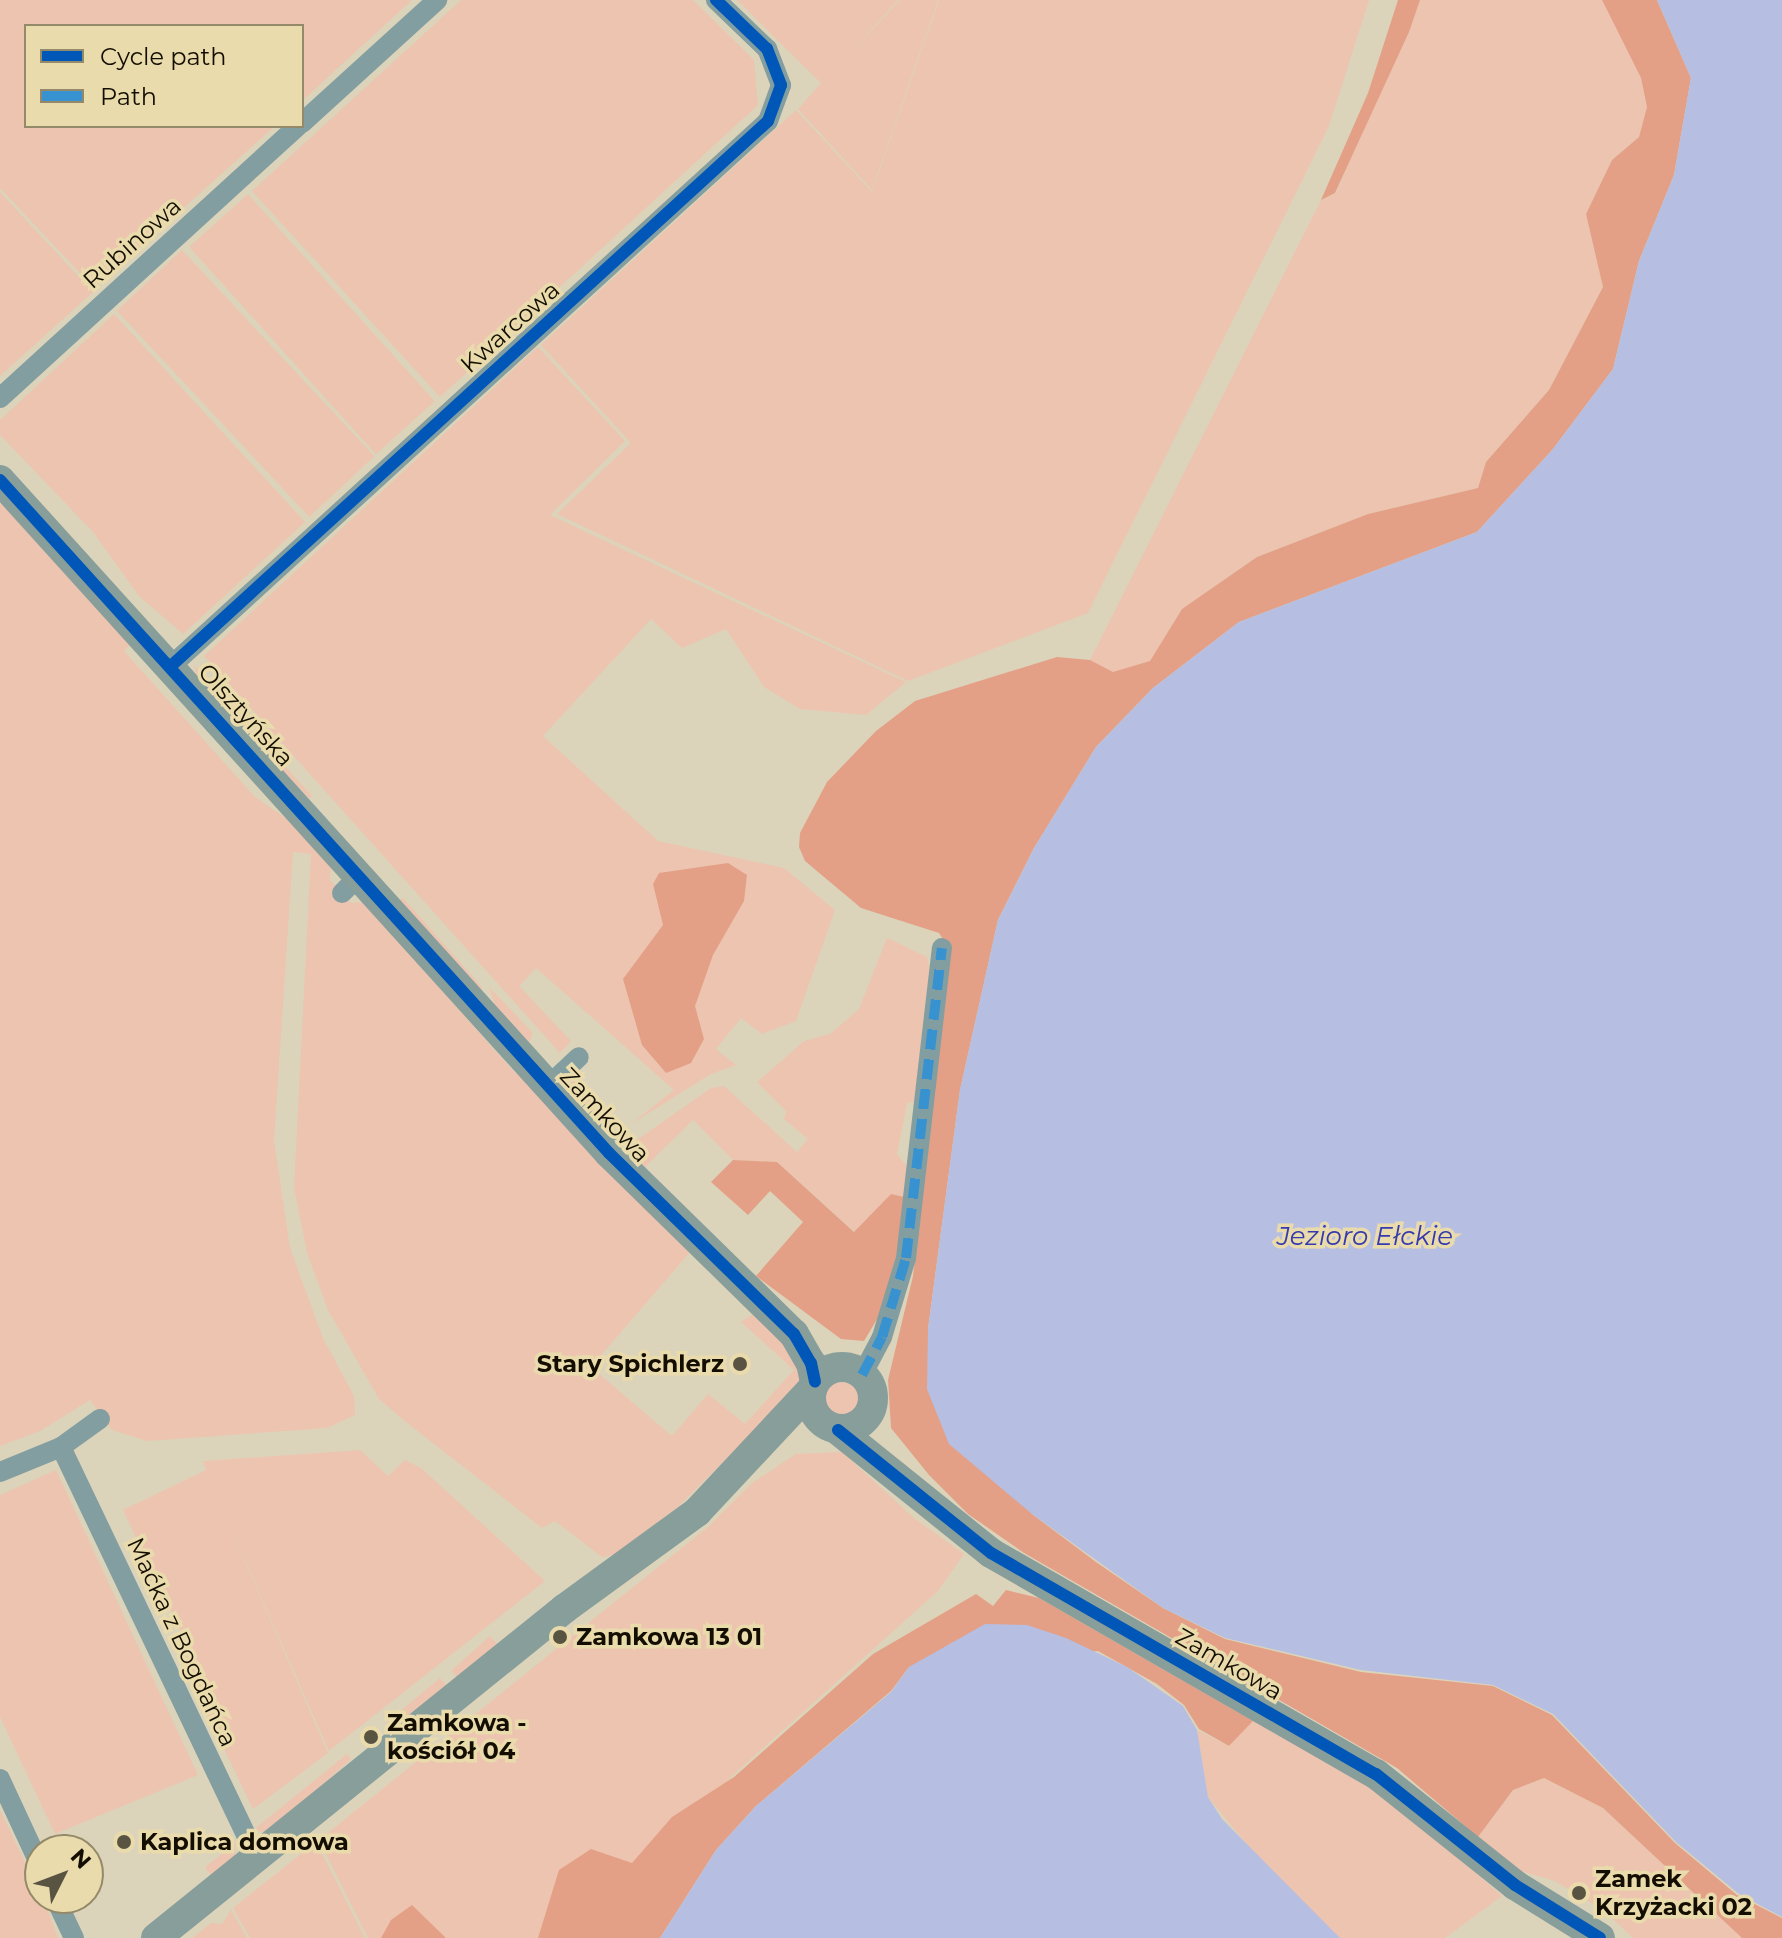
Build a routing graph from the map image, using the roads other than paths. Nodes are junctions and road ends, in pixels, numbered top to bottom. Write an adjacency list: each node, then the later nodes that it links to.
1 (437, 0): 3 (street, Rubinowa)
2 (716, 0): 7 (street, Kwarcowa)
3 (304, 120)
4 (296, 128): 5 (street, Rubinowa)
5 (0, 398)
6 (0, 480): 7 (street, Olsztyńska)
7 (171, 666): 8 (street, Olsztyńska)
8 (351, 884): 11 (street, Zamkowa)
9 (942, 948): 13 (street)
10 (579, 1057): 11 (street)
11 (548, 1086): 12 (street, Zamkowa)
12 (731, 1273): 13 (street, Zamkowa); 14 (street, Zamkowa)
13 (854, 1371): 14 (street); 15 (street)
14 (813, 1386): 17 (street); 20 (street)
15 (871, 1411): 17 (street); 21 (street, Zamkowa)
16 (100, 1419): 18 (street)
17 (830, 1427): 20 (street); 21 (street, Zamkowa)
18 (61, 1447): 19 (street); 24 (street, Maćka z Bogdańca)
19 (0, 1472)
20 (734, 1474): 24 (street)
21 (944, 1518): 28 (street, Zamkowa)
22 (0, 1779): 23 (street)
23 (26, 1834)
24 (257, 1858): 27 (street)
25 (63, 1914): 26 (street)
26 (74, 1938)
27 (156, 1938)
28 (1600, 1938)

